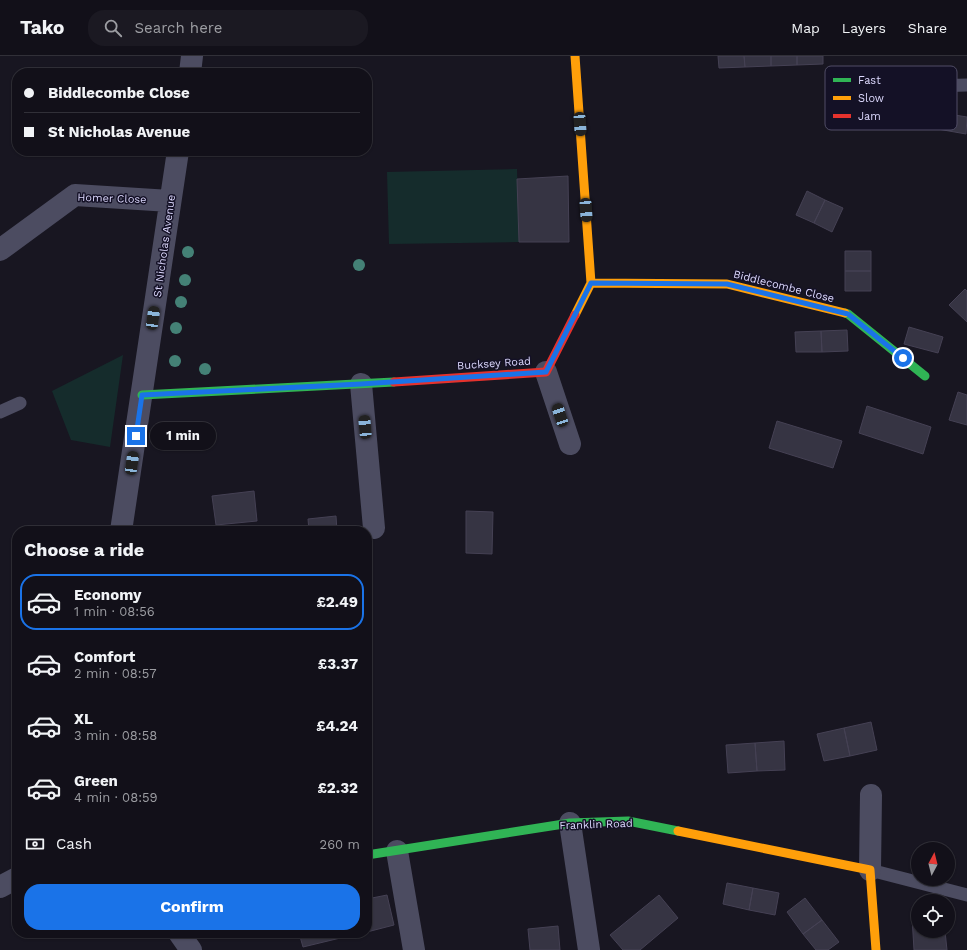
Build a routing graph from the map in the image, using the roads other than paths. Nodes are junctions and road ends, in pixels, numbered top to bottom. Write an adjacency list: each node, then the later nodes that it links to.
1 (192, 56): 3 (street)
2 (575, 56): 9 (street)
3 (191, 68)
4 (957, 85): 5 (lane)
5 (967, 85)
6 (177, 156): 7 (street, St Nicholas Avenue)
7 (170, 201): 8 (street, Homer Close); 13 (street, St Nicholas Avenue)
8 (0, 250)
9 (591, 283): 10 (street, Bucksey Road); 11 (street, Biddlecombe Close)
10 (546, 372): 12 (street, Bucksey Road); 16 (street)
11 (925, 376)
12 (361, 384): 13 (street, Bucksey Road); 18 (street)
13 (142, 395): 17 (street, St Nicholas Avenue)
14 (20, 403): 15 (lane)
15 (0, 412)
16 (570, 444)
17 (122, 526)
18 (374, 528)
19 (871, 795): 23 (street)
20 (570, 823): 21 (street, Franklin Road); 23 (street, Franklin Road); 28 (street)
21 (397, 850): 22 (street, Franklin Road); 27 (street)
22 (372, 854)
23 (870, 870): 26 (lane); 29 (street)
24 (12, 881): 25 (street)
25 (0, 887)
26 (967, 895)
27 (414, 950)
28 (589, 950)
29 (876, 950)

